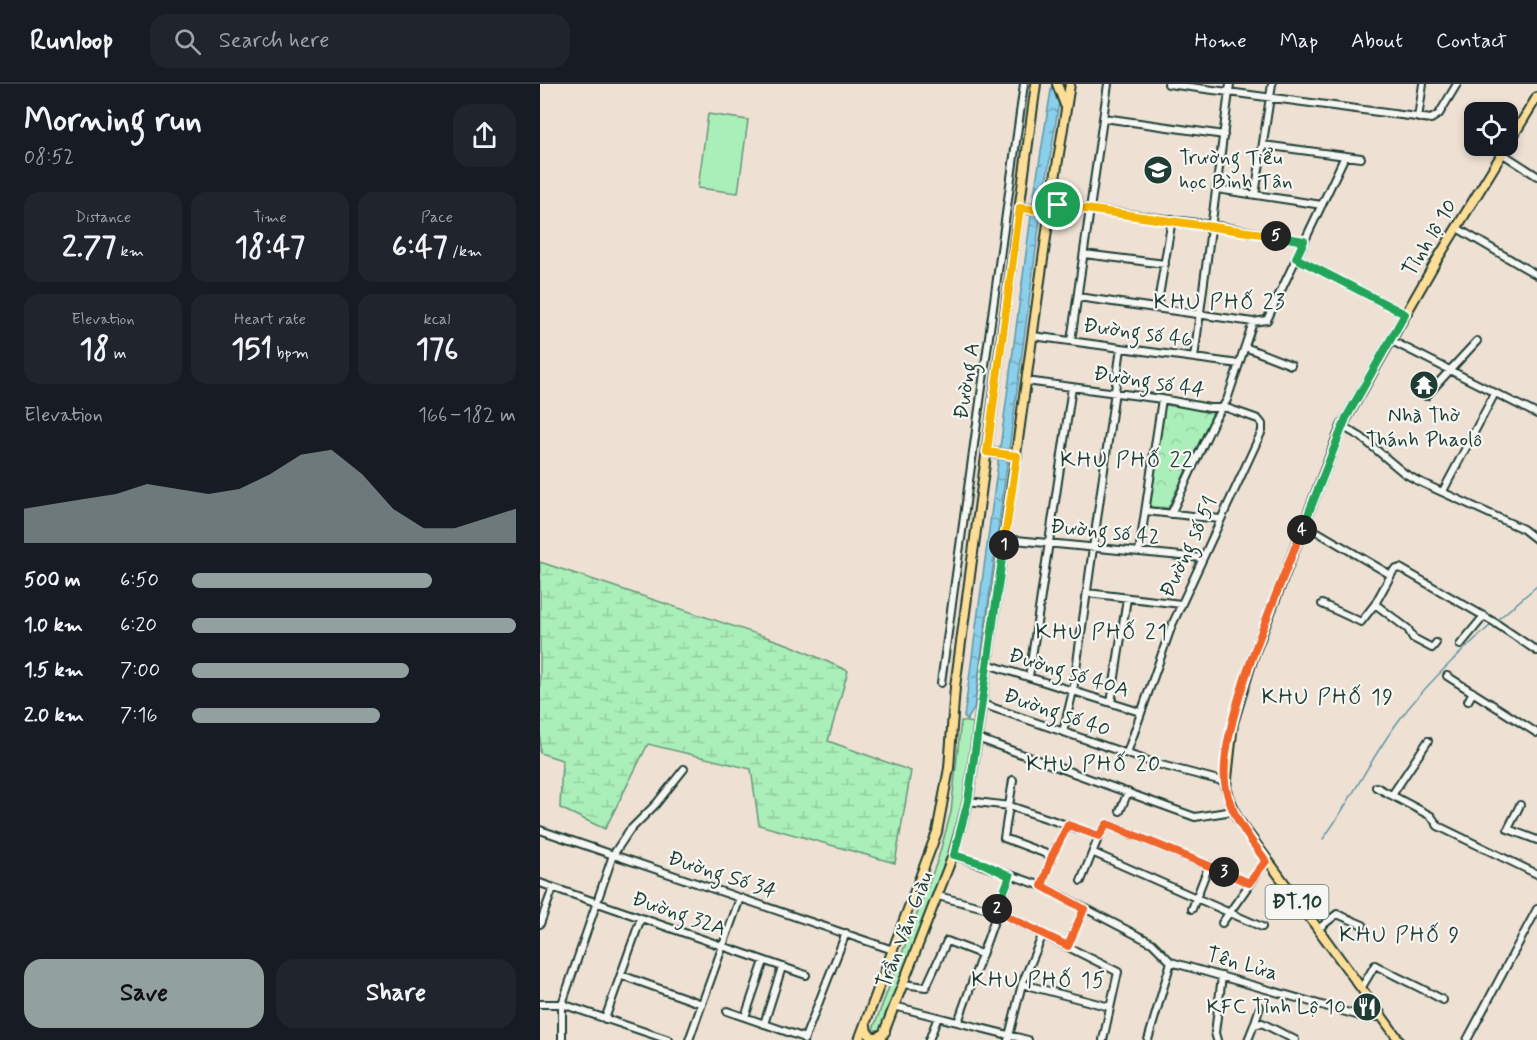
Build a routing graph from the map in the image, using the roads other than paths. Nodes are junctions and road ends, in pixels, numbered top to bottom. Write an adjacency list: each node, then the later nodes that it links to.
1 (1024, 84): 90 (street, Đường A)
2 (1036, 84): 28 (main road, Trần Văn Giàu)
3 (1057, 84): 14 (main road)
4 (1070, 84): 14 (main road, Trần Văn Giàu)
5 (1108, 84): 15 (street)
6 (1168, 84): 11 (street)
7 (1230, 84): 11 (street)
8 (1272, 84): 13 (street)
9 (1423, 84): 16 (street)
10 (1457, 84): 16 (street)
11 (1229, 93): 13 (street); 18 (street)
12 (1537, 97): 17 (main road, Tỉnh lộ 10 / ĐT.10)
13 (1270, 98): 16 (street); 19 (street)
14 (1066, 107): 29 (main road, Trần Văn Giàu)
15 (1104, 118): 18 (street); 30 (street)
16 (1418, 118)
17 (1518, 129)
18 (1224, 135): 25 (street)
19 (1263, 145): 20 (street); 26 (street)
20 (1345, 156): 23 (street); 27 (street)
21 (1502, 156): 33 (main road, Tỉnh lộ 10 / ĐT.10)
22 (1506, 156): 24 (street)
23 (1361, 158)
24 (1537, 176)
25 (1217, 189): 26 (street); 32 (street)
26 (1255, 195): 27 (street)
27 (1322, 205): 34 (street)
28 (1020, 208): 29 (main road); 64 (main road, Trần Văn Giàu)
29 (1050, 208): 30 (street); 44 (main road, Trần Văn Giàu)
30 (1091, 208): 31 (street); 35 (street)
31 (1172, 219): 32 (street); 37 (street)
32 (1212, 225): 34 (street); 42 (street)
33 (1457, 228): 38 (street); 41 (main road, Tỉnh lộ 10 / ĐT.10)
34 (1304, 241): 36 (street)
35 (1084, 254): 37 (street); 39 (street)
36 (1296, 258): 41 (street); 43 (street)
37 (1165, 264): 40 (street)
38 (1537, 275)
39 (1078, 297): 40 (street); 46 (street)
40 (1157, 308): 42 (street)
41 (1405, 314): 45 (main road, Tỉnh lộ 10 / ĐT.10)
42 (1200, 315): 43 (street); 50 (street)
43 (1253, 322): 48 (street)
44 (1033, 336): 46 (street, Đường số 46); 54 (main road, Trần Văn Giàu)
45 (1390, 340): 53 (street); 63 (main road, Tỉnh lộ 10 / ĐT.10)
46 (1071, 341): 49 (street, Đường số 46)
47 (1477, 341): 53 (street)
48 (1245, 347): 51 (street); 52 (street)
49 (1121, 348): 50 (street, Đường số 46); 56 (street)
50 (1194, 358): 51 (street, Đường số 46)
51 (1239, 364): 60 (street)
52 (1292, 365)
53 (1448, 371): 57 (street); 58 (street)
54 (1026, 381): 55 (street, Đường số 44); 65 (main road, Trần Văn Giàu)
55 (1072, 387): 56 (street, Đường số 44); 73 (street)
56 (1114, 393): 59 (street, Đường số 44); 74 (street)
57 (1495, 393): 61 (street); 66 (street)
58 (1426, 396)
59 (1162, 399): 60 (street, Đường số 44); 67 (street)
60 (1223, 407): 62 (street, Đường số 44); 68 (street)
61 (1537, 414)
62 (1262, 424): 69 (street, Đường số 51)
63 (1342, 426): 66 (street); 70 (main road, Tỉnh lộ 10 / ĐT.10)
64 (990, 452): 65 (main road); 149 (main road, Trần Văn Giàu)
65 (1014, 455): 71 (main road, Trần Văn Giàu)
66 (1443, 491): 72 (street)
67 (1146, 511): 68 (street); 75 (street)
68 (1171, 514): 69 (street)
69 (1220, 519): 76 (street, Đường số 51)
70 (1304, 524): 77 (street); 104 (main road, Tỉnh lộ 10 / ĐT.10)
71 (1005, 539): 73 (street, Đường số 42); 87 (main road, Trần Văn Giàu)
72 (1537, 540)
73 (1050, 543): 74 (street, Đường số 42); 89 (street)
74 (1093, 548): 75 (street, Đường số 42); 78 (street)
75 (1140, 552): 76 (street, Đường số 42)
76 (1202, 558): 80 (street, Đường số 51)
77 (1391, 575): 82 (street); 83 (street)
78 (1087, 592): 79 (street); 91 (street)
79 (1127, 598): 80 (street); 94 (street)
80 (1181, 604): 96 (street, Đường số 51)
81 (1322, 604): 82 (street)
82 (1375, 604): 84 (street)
83 (1486, 618): 85 (street); 86 (street)
84 (1436, 643)
85 (1460, 645)
86 (1537, 651)
87 (987, 664): 89 (street, Đường số 40A); 95 (main road, Trần Văn Giàu)
88 (1447, 676): 92 (street)
89 (1029, 677): 91 (street, Đường số 40A)
90 (941, 683)
91 (1073, 691): 94 (street, Đường số 40A); 97 (street)
92 (1473, 692): 93 (street); 98 (street)
93 (1468, 701)
94 (1111, 703): 96 (street, Đường số 40A)
95 (981, 704): 97 (street, Đường số 40); 99 (main road, Trần Văn Giàu)
96 (1140, 712): 101 (street, Đường số 51)
97 (1063, 732): 101 (street, Đường số 40)
98 (1537, 733)
99 (977, 738): 106 (street); 108 (main road, Trần Văn Giàu)
100 (1428, 741): 107 (street)
101 (1127, 753): 104 (street, Đường số 40)
102 (684, 769): 118 (street)
103 (1013, 780): 110 (street)
104 (1226, 782): 112 (main road, Tỉnh lộ 10 / ĐT.10)
105 (1376, 787): 107 (street)
106 (1128, 792): 111 (street); 112 (street)
107 (1392, 795): 123 (street)
108 (968, 801): 110 (street); 119 (main road, Trần Văn Giàu)
109 (1520, 805): 116 (street)
110 (1010, 806): 113 (street); 120 (street)
111 (1120, 811)
112 (1233, 811): 121 (main road, Tỉnh lộ 10 / ĐT.10)
113 (1068, 825): 115 (street); 120 (street)
114 (540, 830): 118 (street, Đường Số 34)
115 (1099, 836): 117 (street); 122 (street)
116 (1537, 840)
117 (1094, 853): 125 (street); 131 (street)
118 (613, 855): 132 (street, Đường Số 34); 133 (street)
119 (954, 855): 124 (street); 130 (main road, Trần Văn Giàu)
120 (1052, 856): 128 (street)
121 (1266, 861): 127 (street); 144 (main road, Tỉnh lộ 10 / ĐT.10)
122 (1209, 865): 127 (street); 131 (street)
123 (1537, 874)
124 (1010, 876): 128 (street); 137 (street)
125 (1081, 881)
126 (540, 883): 129 (street, Đường 32A)
127 (1249, 883): 138 (street)
128 (1042, 886): 134 (street)
129 (553, 888): 133 (street, Đường 32A); 140 (street)
130 (938, 896): 137 (street); 157 (main road, Trần Văn Giàu)
131 (1197, 896): 135 (street); 138 (street)
132 (740, 898): 145 (street, Đường Số 34); 147 (street)
133 (597, 903): 139 (street, Đường 32A); 162 (street)
134 (1084, 909): 148 (street); 152 (street)
135 (1192, 909)
136 (1537, 909): 193 (street)
137 (996, 911): 146 (street); 150 (street)
138 (1229, 913): 141 (street); 143 (street)
139 (641, 918): 147 (street, Đường 32A); 154 (street)
140 (540, 924)
141 (1222, 924)
142 (1363, 925): 144 (street)
143 (1262, 927)
144 (1318, 929): 159 (main road, Tỉnh lộ 10 / ĐT.10)
145 (846, 933): 149 (street, Đường Số 34); 179 (street)
146 (1042, 934): 148 (street); 158 (street)
147 (722, 946): 151 (street, Đường 32A); 163 (street)
148 (1068, 946): 165 (street)
149 (893, 950): 173 (main road, Trần Văn Giàu)
150 (981, 954): 157 (street); 172 (street)
151 (764, 961): 153 (street, Đường 32A); 169 (street)
152 (1171, 962): 156 (street, Tên Lửa); 188 (street)
153 (782, 967): 155 (street, Đường 32A); 174 (street)
154 (621, 975): 163 (street); 171 (street)
155 (806, 975)
156 (1222, 976): 168 (street, Tên Lửa); 189 (street)
157 (903, 984): 164 (main road, Trần Văn Giàu)
158 (1022, 984): 165 (street); 178 (street)
159 (1362, 987): 160 (street); 168 (main road, Tỉnh lộ 10 / ĐT.10)
160 (1443, 1000)
161 (540, 1004): 162 (street)
162 (562, 1004): 171 (street); 180 (street)
163 (702, 1004): 183 (street)
164 (894, 1006): 170 (street); 177 (main road, Trần Văn Giàu)
165 (1110, 1007): 187 (street)
166 (1260, 1007): 175 (street)
167 (727, 1011): 169 (street)
168 (1382, 1014): 192 (main road, Tỉnh lộ 10 / ĐT.10)
169 (745, 1017): 174 (street)
170 (938, 1017): 172 (street); 185 (street)
171 (605, 1018): 176 (street)
172 (958, 1022): 178 (street)
173 (866, 1023): 177 (main road); 184 (main road, Trần Văn Giàu)
174 (764, 1024): 179 (street)
175 (1254, 1025): 190 (street); 191 (street)
176 (645, 1032): 181 (street); 182 (street)
177 (883, 1036)
178 (1009, 1038): 186 (street)
179 (804, 1039)
180 (562, 1040)
181 (642, 1040)
182 (669, 1040)
183 (689, 1040)
184 (859, 1040)
185 (929, 1040)
186 (1028, 1040)
187 (1102, 1040)
188 (1148, 1040)
189 (1217, 1040)
190 (1248, 1040)
191 (1294, 1040)
192 (1399, 1040)
193 (1467, 1040)

